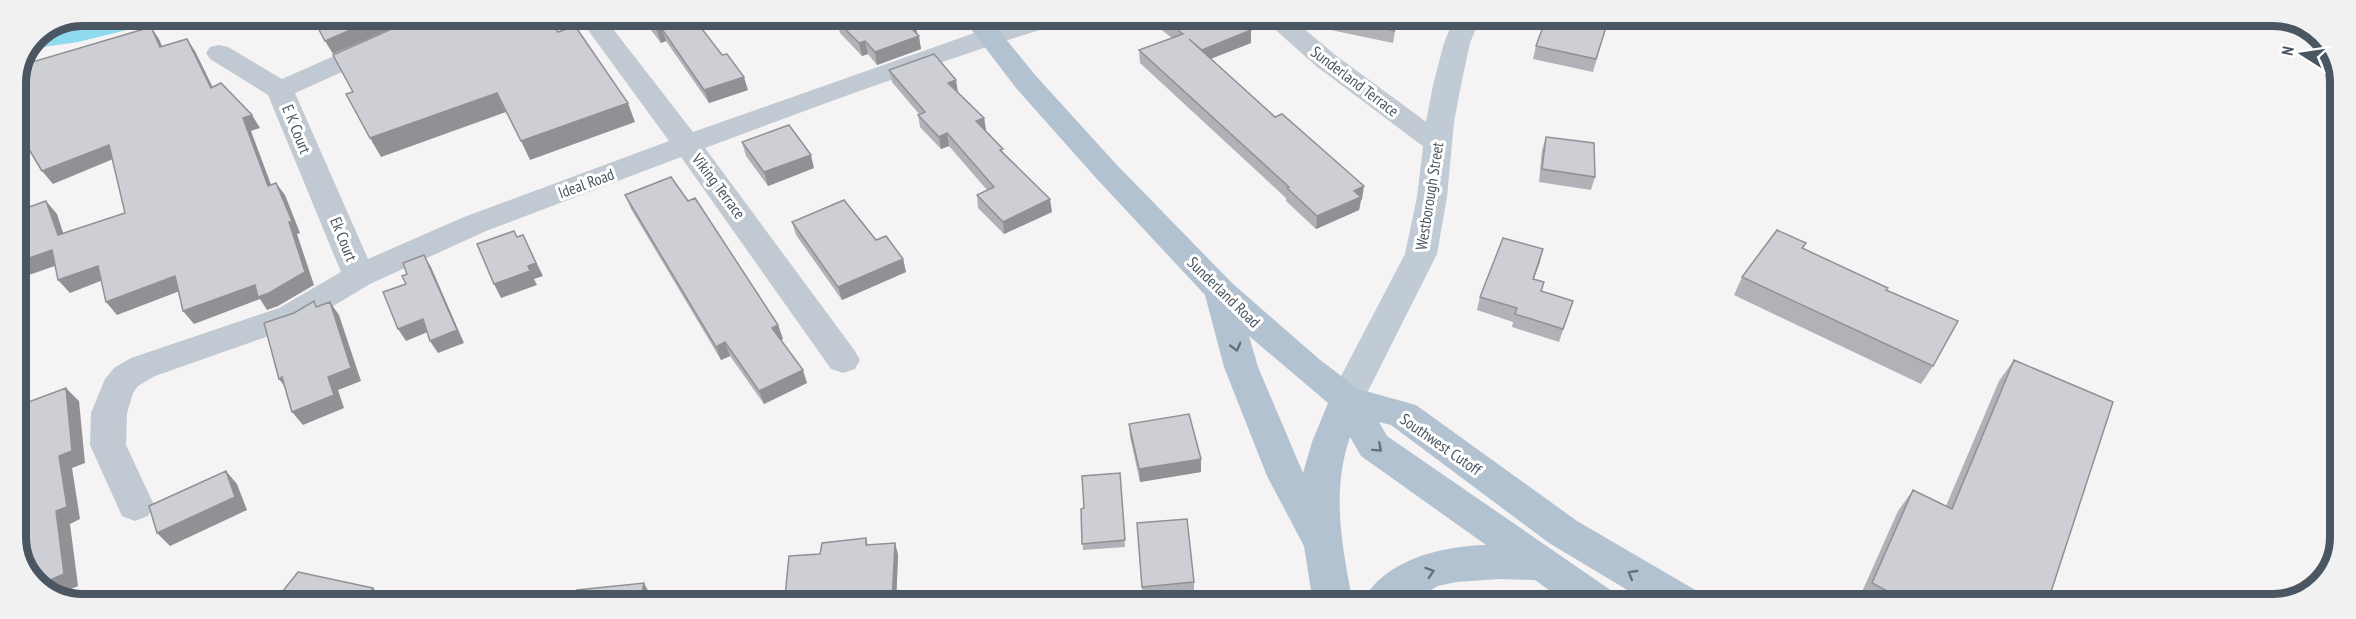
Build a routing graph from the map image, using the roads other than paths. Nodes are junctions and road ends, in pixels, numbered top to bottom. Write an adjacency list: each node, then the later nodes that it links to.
1 (424, 26): 7 (street)
2 (598, 26): 9 (street, Viking Terrace)
3 (981, 26): 9 (street, Ideal Road); 12 (main road, Sunderland Road)
4 (1285, 26): 8 (street, Sunderland Terrace)
5 (1464, 26): 8 (street, Westborough Street)
6 (219, 53): 7 (street, E K Court)
7 (280, 90): 10 (street, E K Court)
8 (1438, 144): 14 (street, Westborough Street)
9 (688, 145): 11 (street, Ideal Road); 13 (street, Viking Terrace)
10 (328, 201): 11 (street, Ek Court)
11 (359, 276): 15 (street, Ideal Road)
12 (1220, 291): 14 (main road, Sunderland Road); 16 (main road, one-way to 16)
13 (843, 360)
14 (1347, 399): 16 (main road); 17 (main road, one-way to 17); 21 (main road, Southwest Cutoff, one-way to 14)
15 (135, 505)
16 (1322, 543): 18 (main road)
17 (1543, 564): 19 (main road, one-way to 17); 20 (main road)
18 (1331, 594)
19 (1389, 594)
20 (1585, 594)
21 (1668, 594)

